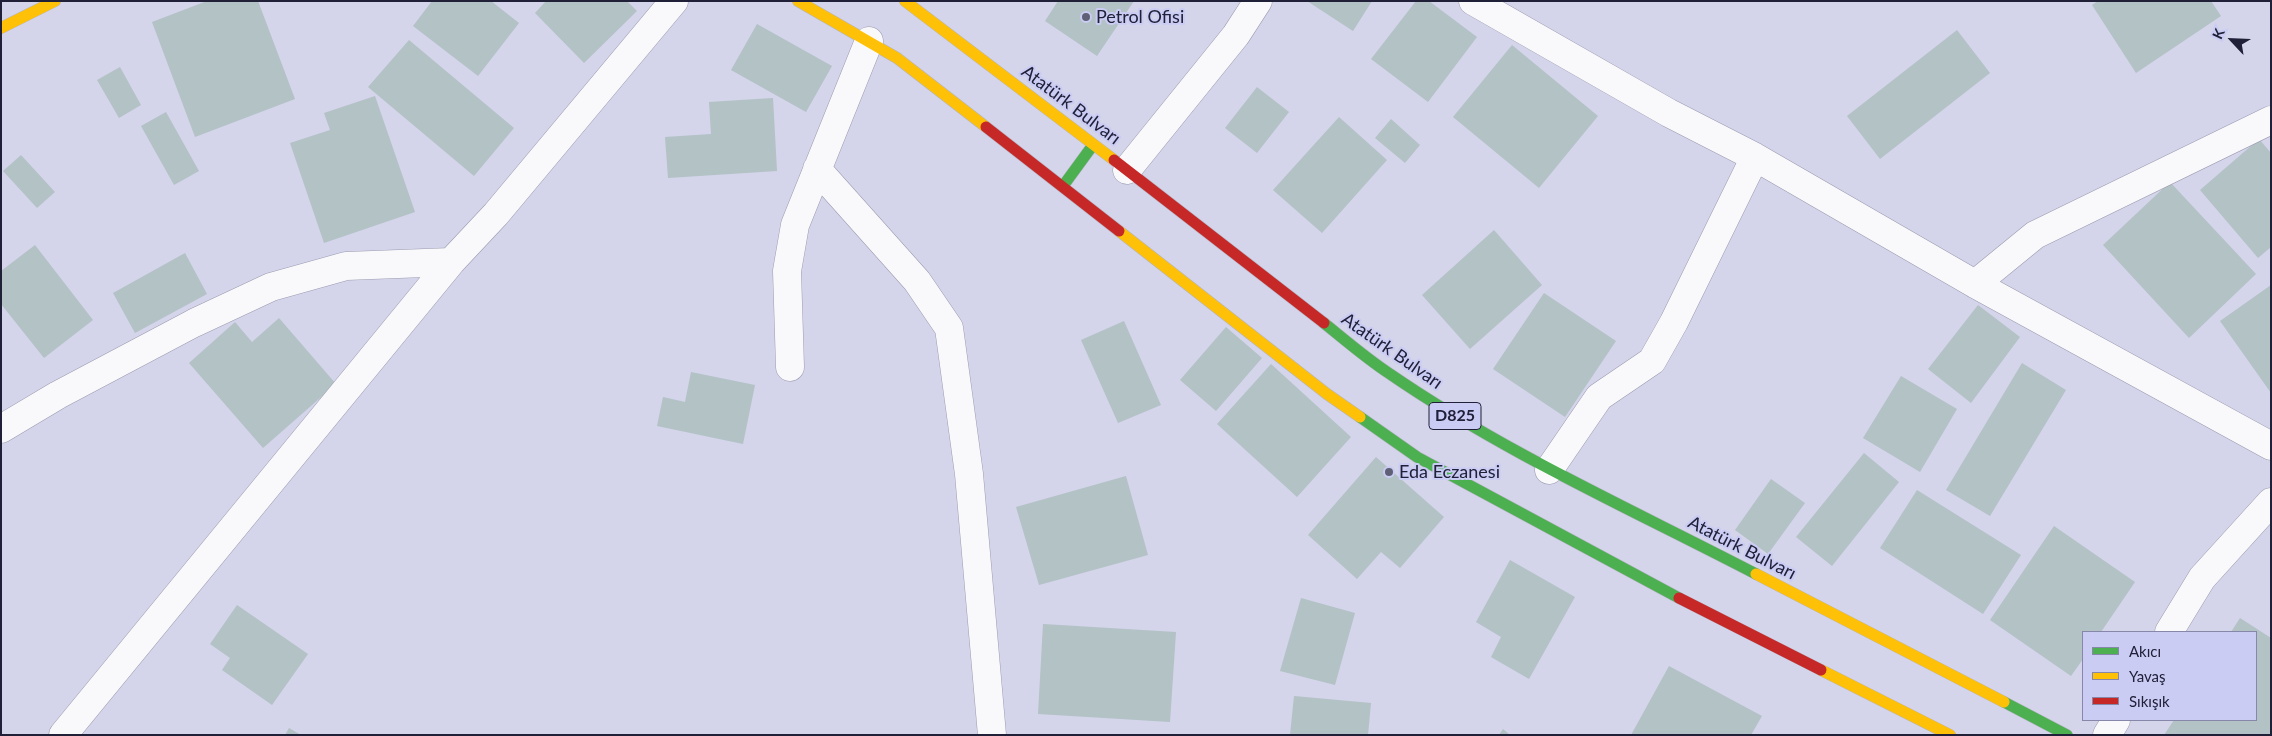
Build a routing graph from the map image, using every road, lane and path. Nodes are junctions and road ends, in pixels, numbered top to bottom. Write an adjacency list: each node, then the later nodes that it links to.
1 (55, 1): 7 (highway)
2 (674, 1): 15 (street)
3 (798, 1): 8 (highway)
4 (905, 1): 10 (highway, Atatürk Bulvarı / D825)
5 (1258, 1): 13 (street)
6 (1473, 1): 11 (street)
7 (1, 28)
8 (869, 41): 12 (street); 14 (highway)
9 (2271, 120): 16 (street)
10 (1093, 145): 13 (highway, Atatürk Bulvarı / D825); 14 (highway)
11 (1755, 157): 16 (street); 20 (street)
12 (817, 169): 17 (street); 25 (street)
13 (1127, 170): 20 (highway, Atatürk Bulvarı / D825)
14 (1063, 186): 26 (highway)
15 (451, 262): 18 (street); 24 (street)
16 (1975, 284): 19 (street)
17 (790, 367)
18 (1, 429)
19 (2271, 446)
20 (1549, 470): 27 (highway, Atatürk Bulvarı / D825)
21 (2271, 502): 22 (street)
22 (2170, 631)
23 (2115, 721): 28 (street)
24 (63, 735)
25 (992, 735)
26 (1950, 735)
27 (2067, 735)
28 (2107, 735)

